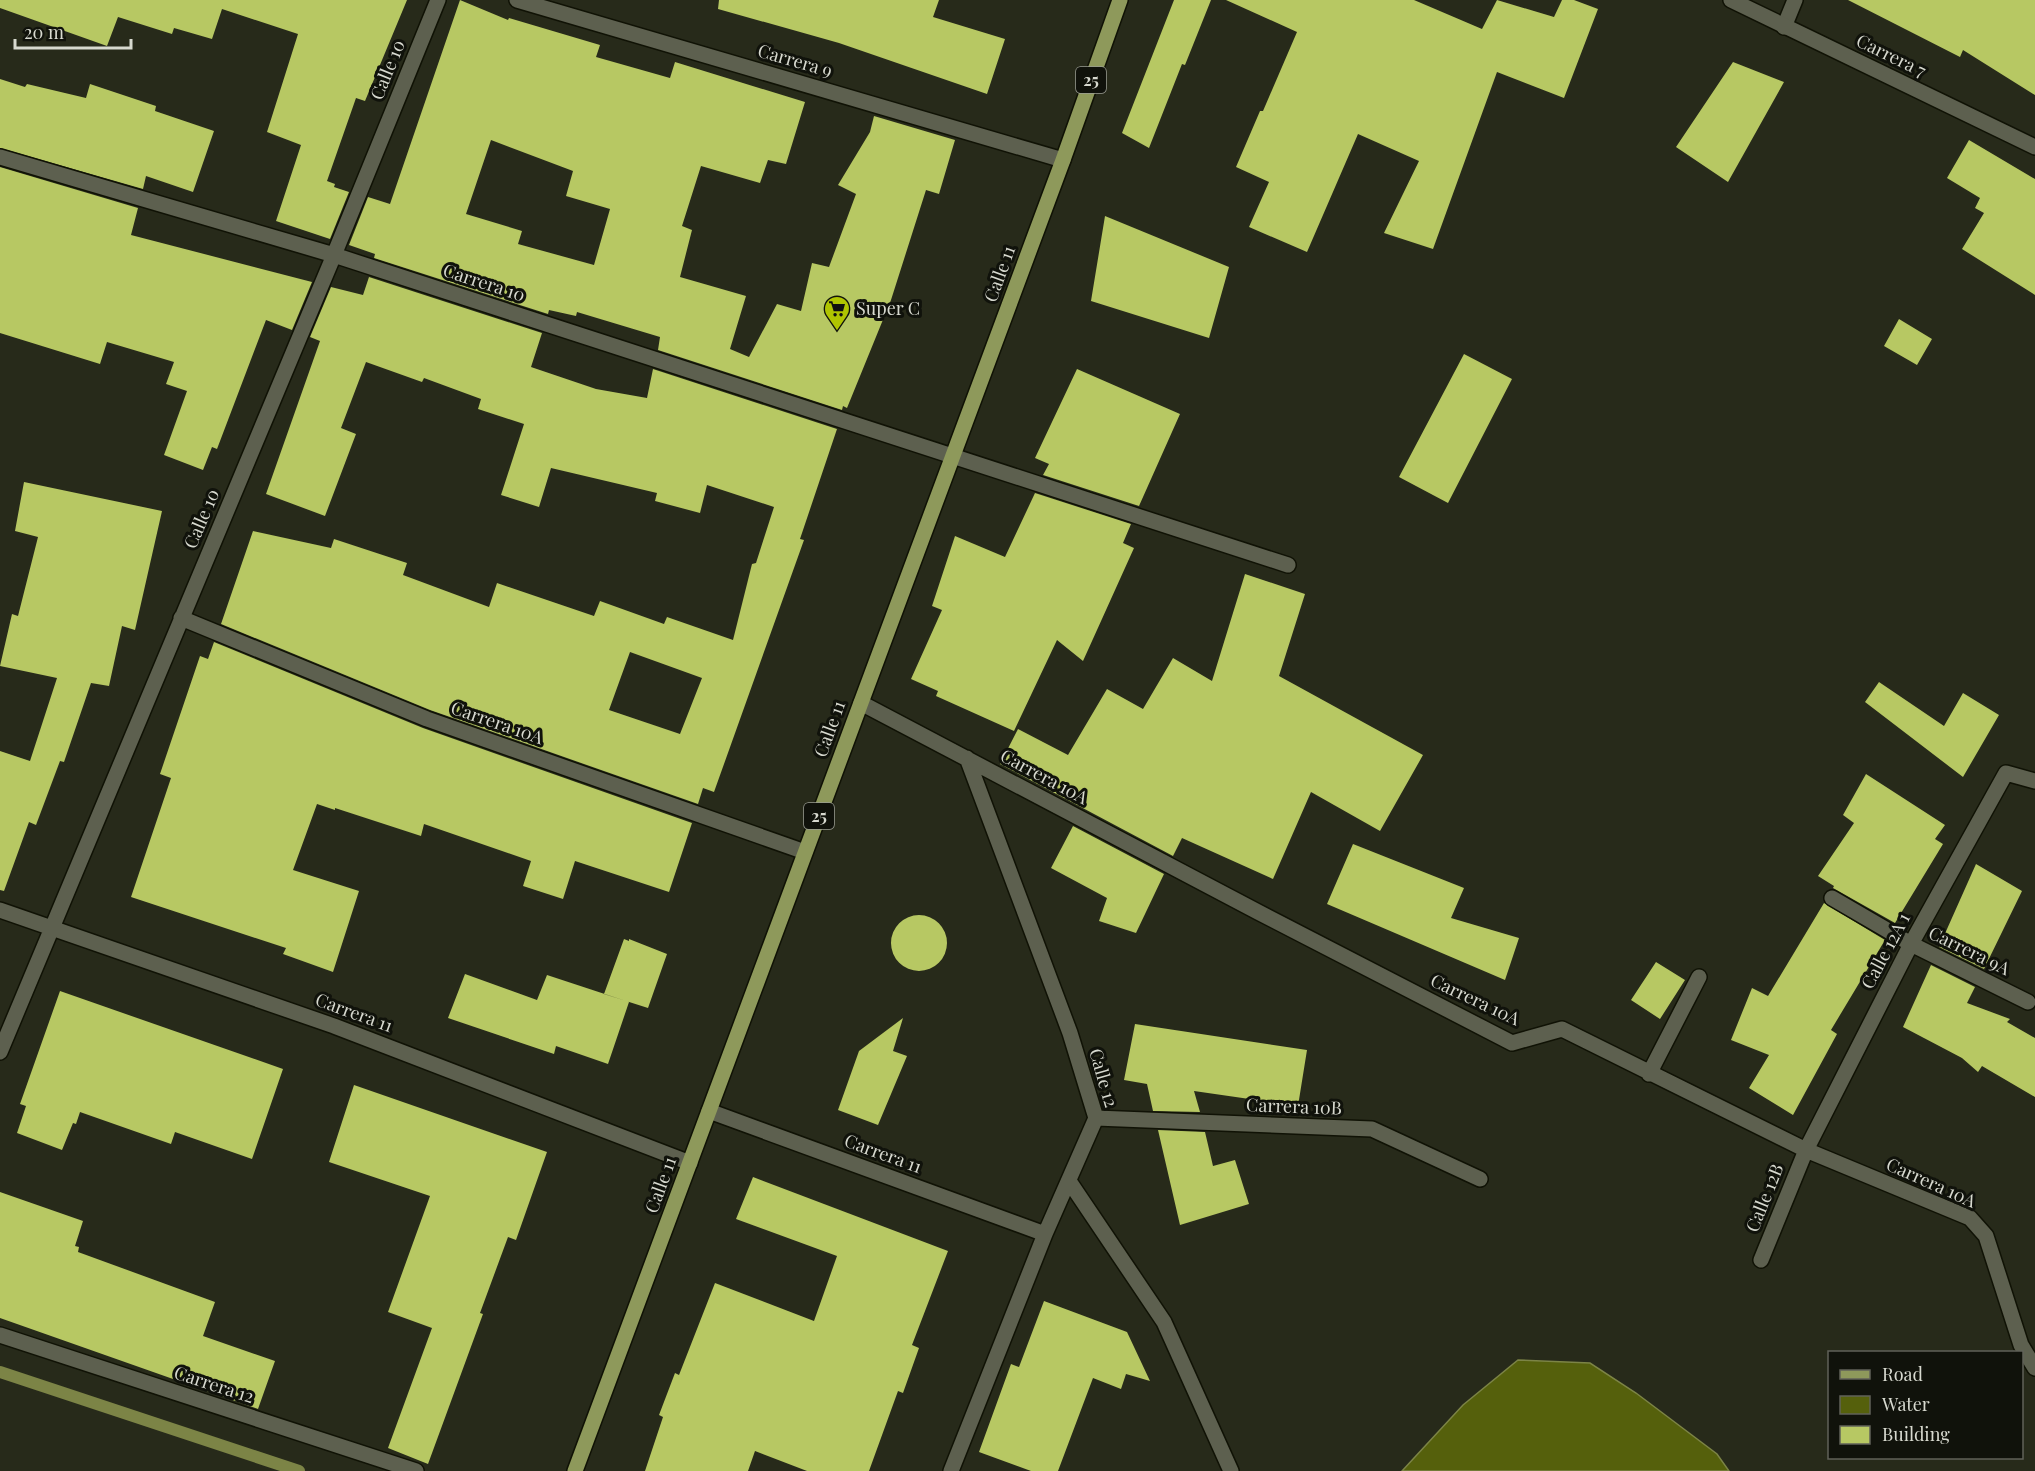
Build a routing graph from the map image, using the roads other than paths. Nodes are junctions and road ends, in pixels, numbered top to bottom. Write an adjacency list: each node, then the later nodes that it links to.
1 (438, 0): 10 (street, Calle 10)
2 (517, 0): 9 (street, Carrera 9)
3 (1120, 0): 9 (main road, Calle 11 / 25)
4 (1731, 0): 6 (street, Carrera 7)
5 (1795, 0): 6 (street)
6 (1784, 27): 7 (street, Carrera 7)
7 (2035, 147)
8 (0, 157): 10 (street, Carrera 10)
9 (1063, 160): 11 (main road, Calle 11 / 25)
10 (334, 255): 11 (street, Carrera 10); 13 (street, Calle 10)
11 (953, 456): 12 (street, Carrera 10); 14 (main road, Calle 11 / 25)
12 (1288, 565)
13 (181, 618): 17 (street, Carrera 10A); 20 (street, Calle 10)
14 (861, 703): 15 (street, Carrera 10A); 17 (main road, Calle 11 / 25)
15 (967, 758): 25 (street, Carrera 10A); 27 (street, Calle 12)
16 (2035, 781): 21 (street, Calle 12A 1)
17 (805, 852): 26 (main road, Calle 11 / 25)
18 (1832, 898): 21 (street, Carrera 9A)
19 (0, 910): 20 (street, Carrera 11)
20 (52, 928): 24 (street, Calle 10); 29 (street, Carrera 11)
21 (1911, 944): 23 (street, Carrera 9A); 28 (street, Calle 12A 1)
22 (1700, 977): 25 (street)
23 (2028, 1002)
24 (0, 1052)
25 (1649, 1074): 28 (street, Carrera 10A)
26 (709, 1111): 29 (main road, Calle 11 / 25); 32 (street, Carrera 11)
27 (1096, 1118): 30 (street, Carrera 10B); 31 (street, Calle 12)
28 (1806, 1150): 33 (street, Calle 12B); 35 (street, Carrera 10A)
29 (690, 1163): 37 (main road, Calle 11 / 25)
30 (1480, 1179)
31 (1069, 1181): 32 (street, Calle 12); 39 (street)
32 (1045, 1234): 38 (street, Calle 12)
33 (1761, 1260)
34 (0, 1335): 36 (street, Carrera 12)
35 (2035, 1368)
36 (416, 1471)
37 (575, 1471)
38 (951, 1471)
39 (1231, 1471)

